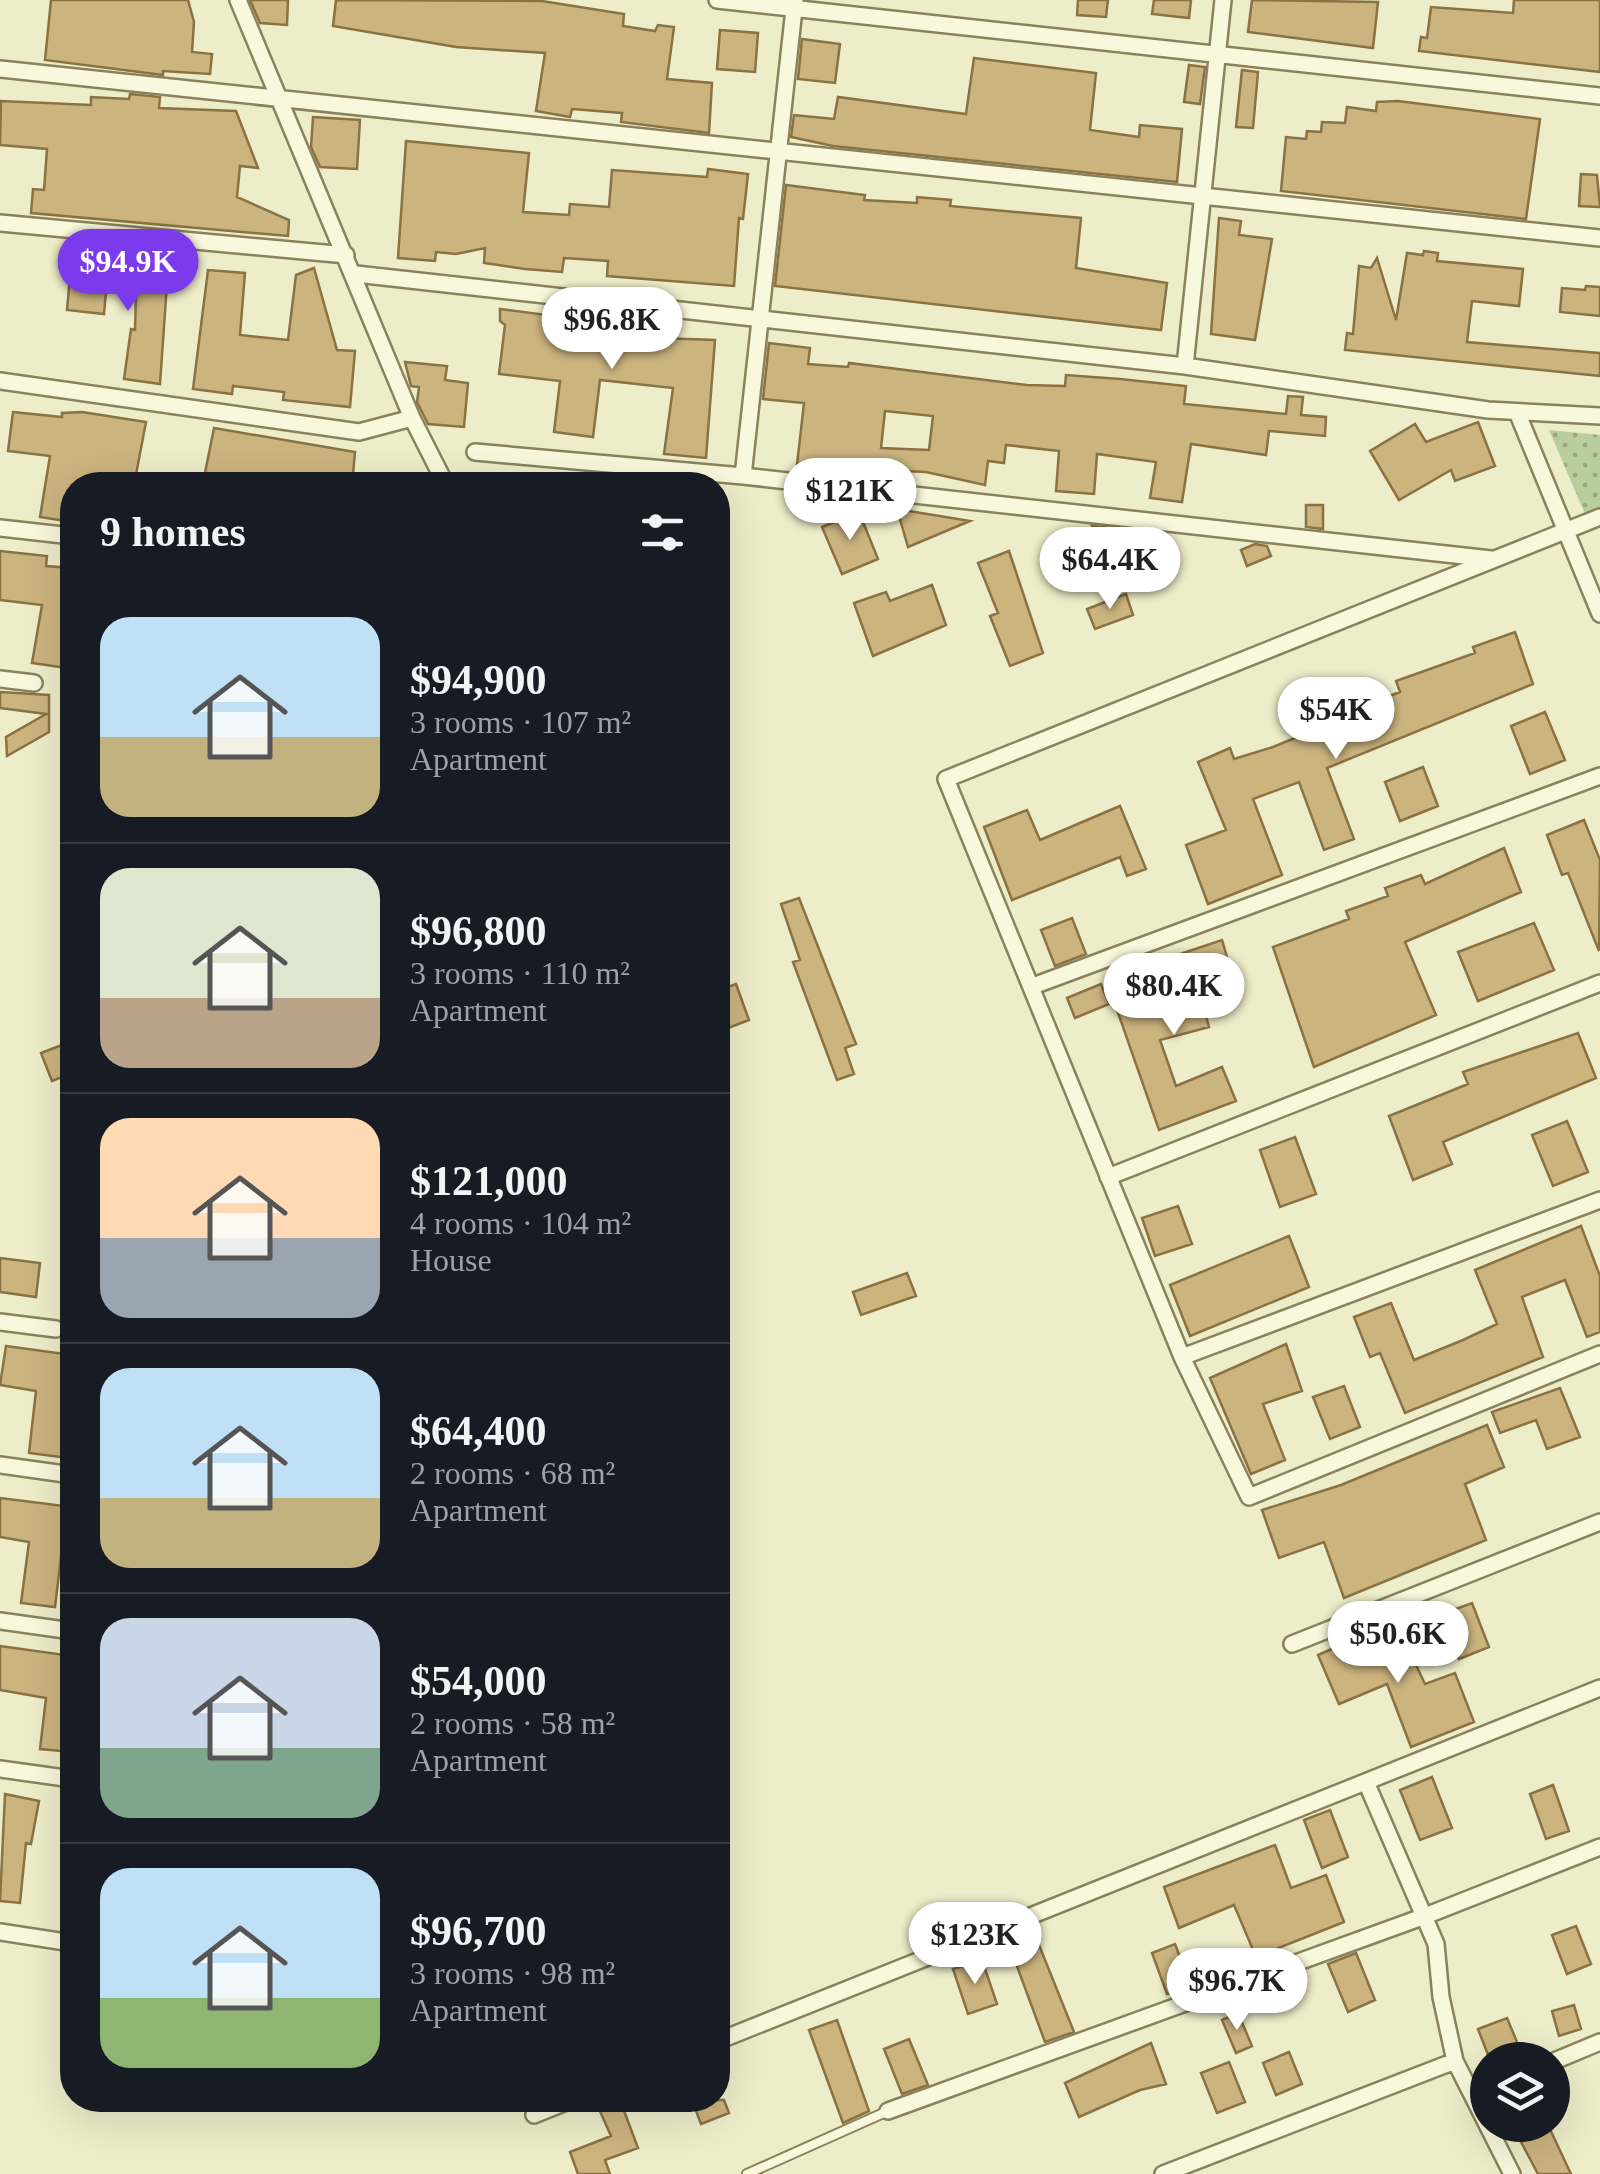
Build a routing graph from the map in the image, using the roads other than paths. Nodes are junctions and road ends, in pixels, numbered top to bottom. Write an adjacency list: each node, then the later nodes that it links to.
1 (238, 0): 7 (street)
2 (717, 0): 4 (street)
3 (1223, 0): 5 (street)
4 (794, 5): 5 (street); 9 (street)
5 (1217, 54): 8 (street); 10 (street)
6 (0, 69): 7 (street)
7 (279, 96): 9 (street); 13 (street)
8 (1600, 96)
9 (778, 153): 10 (street); 15 (street)
10 (1201, 197): 12 (street); 16 (street)
11 (0, 222): 13 (street)
12 (1600, 238)
13 (346, 255): 14 (street)
14 (356, 274): 15 (street); 20 (street)
15 (760, 321): 16 (street); 25 (street)
16 (1185, 366): 18 (street)
17 (0, 381): 20 (street)
18 (1517, 412): 19 (street); 28 (street)
19 (1600, 416)
20 (412, 418): 22 (street)
21 (475, 452): 23 (street)
22 (439, 472)
23 (698, 472)
24 (730, 475): 25 (street)
25 (743, 476): 30 (street)
26 (1600, 517): 28 (street)
27 (0, 528): 29 (street)
28 (1566, 531): 30 (street); 31 (street)
29 (60, 535)
30 (1495, 560): 36 (street)
31 (1600, 614)
32 (0, 679): 33 (street)
33 (34, 683)
34 (1600, 776): 36 (street)
35 (1600, 983): 37 (street)
36 (1033, 986): 37 (street)
37 (1108, 1177): 42 (street)
38 (1600, 1200): 42 (street)
39 (0, 1322): 40 (street)
40 (56, 1330)
41 (1600, 1354): 42 (street)
42 (1182, 1356)
43 (0, 1465): 44 (street)
44 (60, 1473)
45 (1600, 1522): 48 (street)
46 (0, 1621): 47 (street)
47 (60, 1629)
48 (1292, 1644)
49 (1600, 1688): 52 (street)
50 (0, 1770): 51 (street)
51 (60, 1778)
52 (1366, 1782): 54 (street); 57 (street)
53 (1600, 1847): 54 (street)
54 (1425, 1916): 60 (street); 62 (street)
55 (0, 1932): 56 (street)
56 (60, 1941)
57 (730, 2037)
58 (1600, 2042): 59 (street)
59 (1570, 2054)
60 (1455, 2062): 61 (street); 67 (street)
61 (1470, 2096)
62 (888, 2111): 66 (lane)
63 (541, 2112): 64 (street)
64 (534, 2115)
65 (1495, 2142): 68 (street)
66 (747, 2174)
67 (1163, 2174)
68 (1512, 2174)

